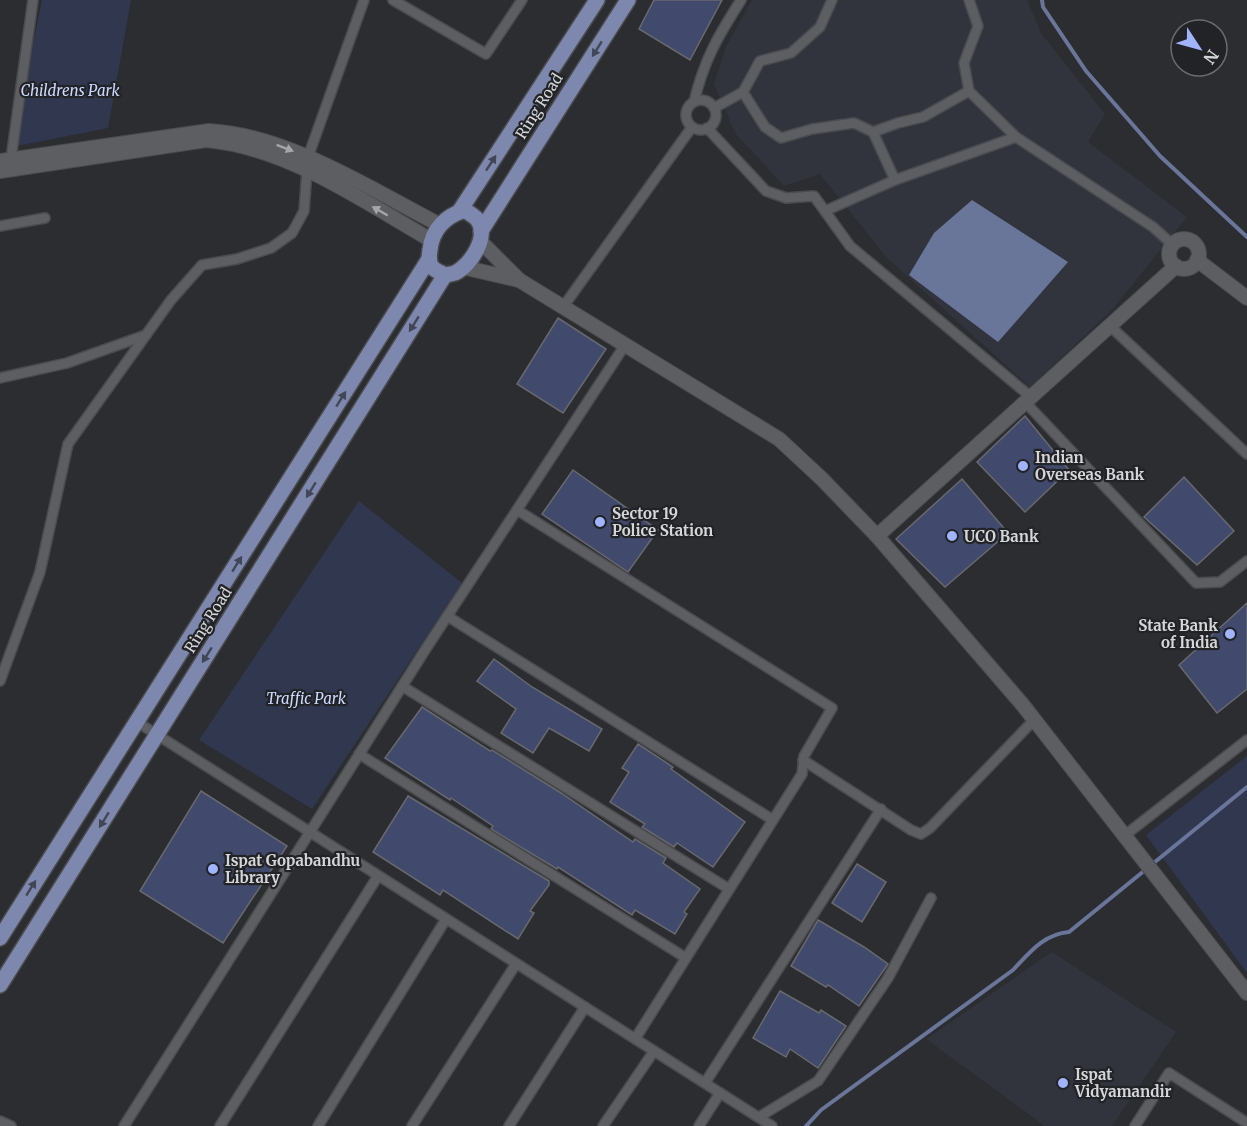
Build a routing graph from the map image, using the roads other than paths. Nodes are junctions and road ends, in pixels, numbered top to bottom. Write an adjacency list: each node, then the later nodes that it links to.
1 (33, 0): 18 (street)
2 (364, 0): 19 (street)
3 (393, 0): 4 (street)
4 (522, 0)
5 (597, 0): 22 (main road, Ring Road, one-way to 5)
6 (628, 0): 27 (main road, Ring Road, one-way to 27)
7 (741, 0): 12 (street)
8 (832, 0): 11 (street)
9 (969, 0): 10 (street)
10 (969, 90): 16 (street); 17 (street)
11 (743, 92): 13 (street); 16 (street)
12 (694, 102): 13 (street); 14 (street)
13 (714, 108): 15 (street)
14 (692, 127): 15 (street); 37 (street)
15 (708, 128): 23 (street)
16 (873, 132): 21 (street)
17 (1016, 137): 21 (street); 29 (street)
18 (6, 160): 19 (street, one-way to 19)
19 (308, 162): 20 (street); 25 (street); 28 (street, one-way to 19); 39 (street)
20 (0, 171)
21 (895, 180): 23 (street)
22 (459, 212): 25 (main road); 27 (main road)
23 (825, 212): 42 (street)
24 (45, 218): 26 (street)
25 (440, 225): 28 (main road)
26 (0, 226)
27 (481, 236): 33 (main road); 35 (street)
28 (431, 240): 30 (main road)
29 (1173, 245): 31 (street); 32 (street)
30 (429, 259): 34 (main road); 51 (main road, Ring Road, one-way to 30)
31 (1197, 260): 32 (street); 36 (street)
32 (1176, 266): 38 (street)
33 (462, 267): 34 (main road); 35 (street)
34 (445, 275): 52 (main road, Ring Road, one-way to 52)
35 (519, 280): 37 (street)
36 (1247, 298)
37 (563, 307): 40 (street)
38 (1110, 326): 42 (street); 43 (street)
39 (146, 336): 41 (street); 48 (street)
40 (625, 345): 44 (street); 45 (street)
41 (0, 378)
42 (1028, 400): 45 (street); 46 (street)
43 (1247, 454)
44 (517, 510): 47 (street); 55 (street)
45 (877, 536): 50 (street)
46 (1247, 561)
47 (447, 616): 49 (street); 57 (street)
48 (0, 681)
49 (402, 686): 54 (street); 61 (street)
50 (1034, 720): 56 (street); 59 (street)
51 (137, 722): 52 (street); 64 (main road, Ring Road, one-way to 51)
52 (158, 735): 58 (street); 67 (main road, Ring Road, one-way to 67)
53 (1247, 740): 59 (street)
54 (359, 754): 58 (street); 65 (street)
55 (803, 760): 56 (street); 57 (street)
56 (881, 809): 72 (street)
57 (773, 820): 61 (street)
58 (310, 832): 60 (street); 78 (street)
59 (1124, 836): 68 (street)
60 (378, 876): 63 (street); 79 (street)
61 (729, 889): 65 (street)
62 (931, 898): 74 (street)
63 (446, 919): 66 (street); 80 (street)
64 (0, 938)
65 (686, 958): 70 (street)
66 (516, 964): 69 (street); 81 (street)
67 (0, 985)
68 (1247, 993)
69 (585, 1007): 70 (street); 82 (street)
70 (635, 1039): 71 (street)
71 (654, 1051): 72 (street); 83 (street)
72 (705, 1083): 73 (street)
73 (720, 1093): 74 (street); 84 (street)
74 (759, 1117): 85 (street)
75 (0, 1121): 77 (street)
76 (1247, 1123): 86 (street)
77 (11, 1126)
78 (124, 1126)
79 (220, 1126)
80 (318, 1126)
81 (412, 1126)
82 (509, 1126)
83 (603, 1126)
84 (699, 1126)
85 (772, 1126)
86 (1135, 1126)

